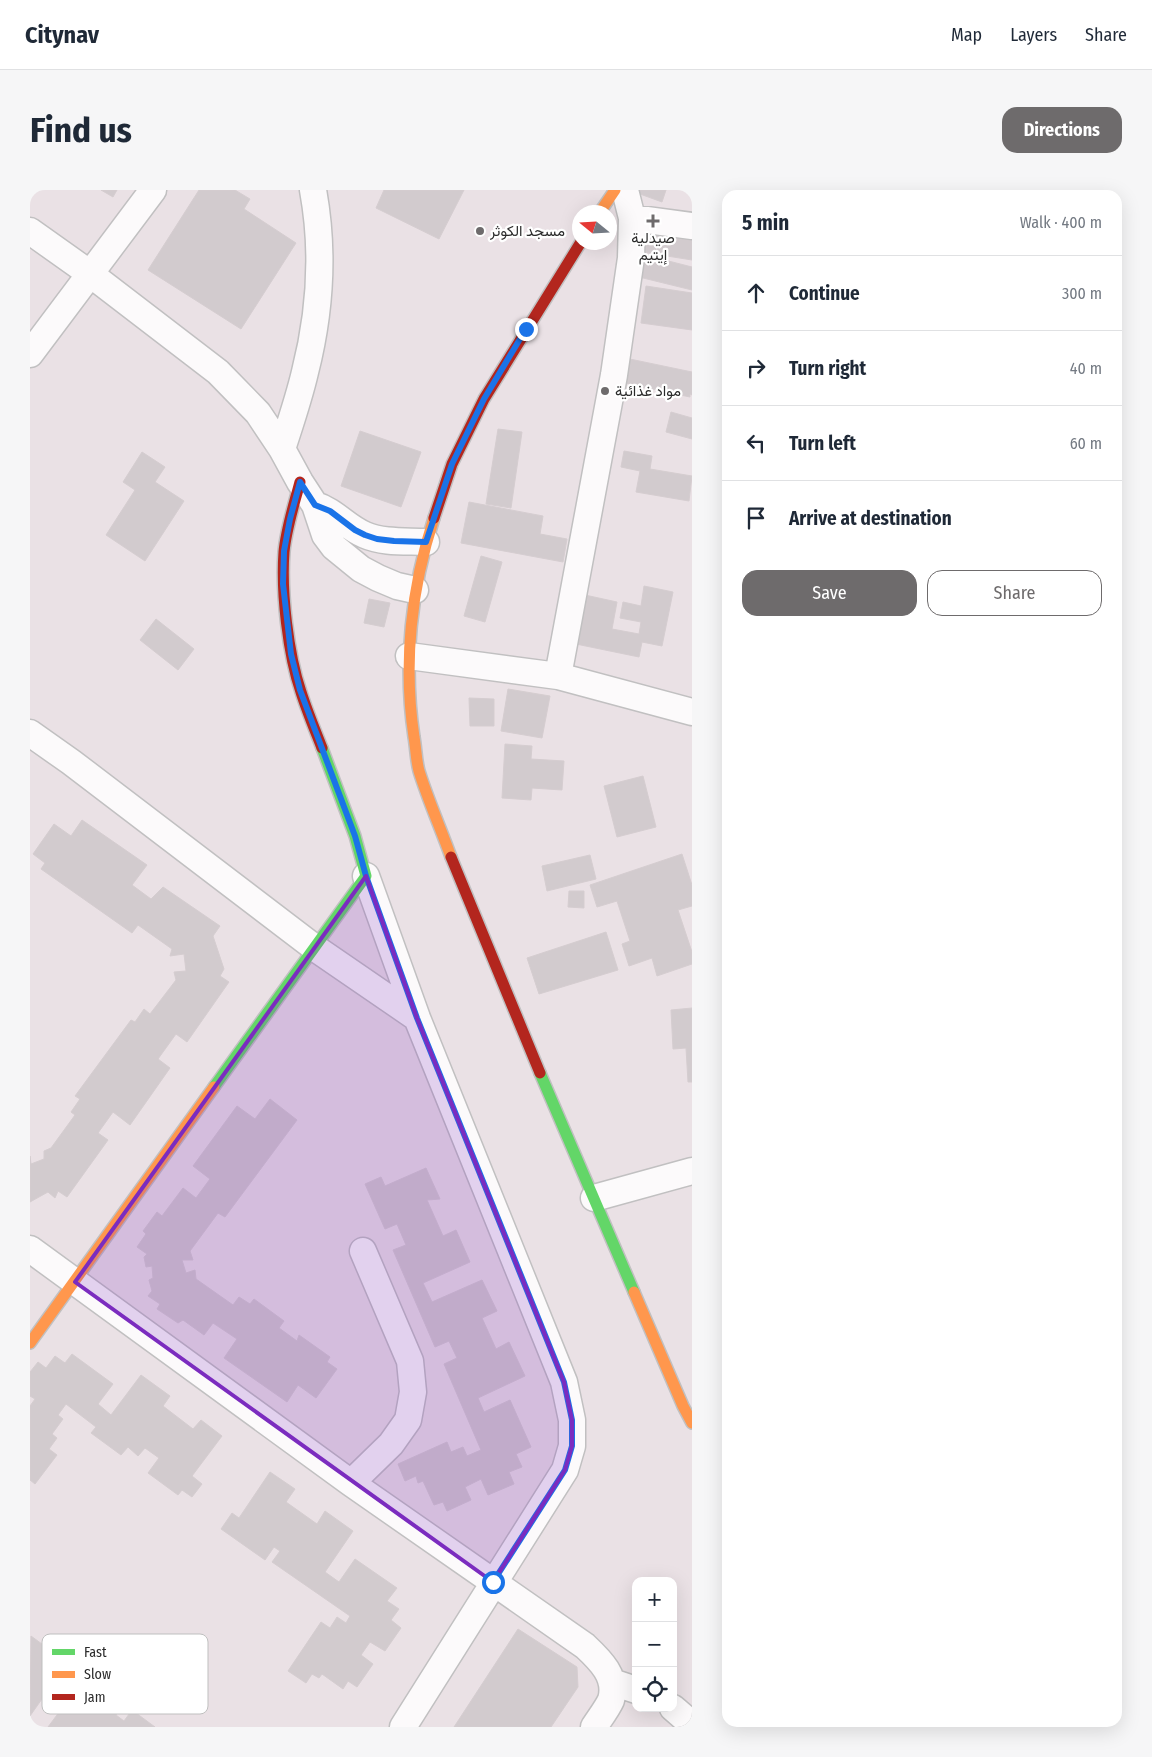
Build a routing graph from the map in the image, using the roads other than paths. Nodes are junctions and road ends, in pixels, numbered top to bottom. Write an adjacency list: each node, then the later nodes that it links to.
1 (153, 190): 10 (street)
2 (313, 190): 12 (street)
3 (615, 190): 5 (street)
4 (625, 190): 6 (street)
5 (605, 205)
6 (632, 218): 7 (street); 18 (street)
7 (692, 226)
8 (30, 231): 10 (street)
9 (576, 250): 15 (street)
10 (89, 273): 11 (street); 12 (street)
11 (30, 354)
12 (282, 449): 13 (street)
13 (300, 482): 14 (street); 21 (street)
14 (315, 505): 15 (street); 16 (street)
15 (426, 542): 16 (street)
16 (416, 590): 17 (street)
17 (409, 656): 18 (street); 25 (street)
18 (558, 676): 19 (street)
19 (692, 712)
20 (30, 733): 22 (street)
21 (366, 876): 22 (street); 23 (street)
22 (315, 948): 23 (street); 28 (street)
23 (417, 1018): 32 (street)
24 (692, 1172): 25 (street)
25 (594, 1198): 30 (street)
26 (30, 1249): 28 (street)
27 (363, 1250): 31 (street)
28 (75, 1282): 29 (street); 31 (street)
29 (30, 1343)
30 (692, 1423)
31 (351, 1483): 32 (street)
32 (493, 1582): 33 (street); 35 (street)
33 (624, 1686): 36 (street)
34 (677, 1711): 37 (street)
35 (403, 1727)
36 (594, 1727)
37 (690, 1727)

